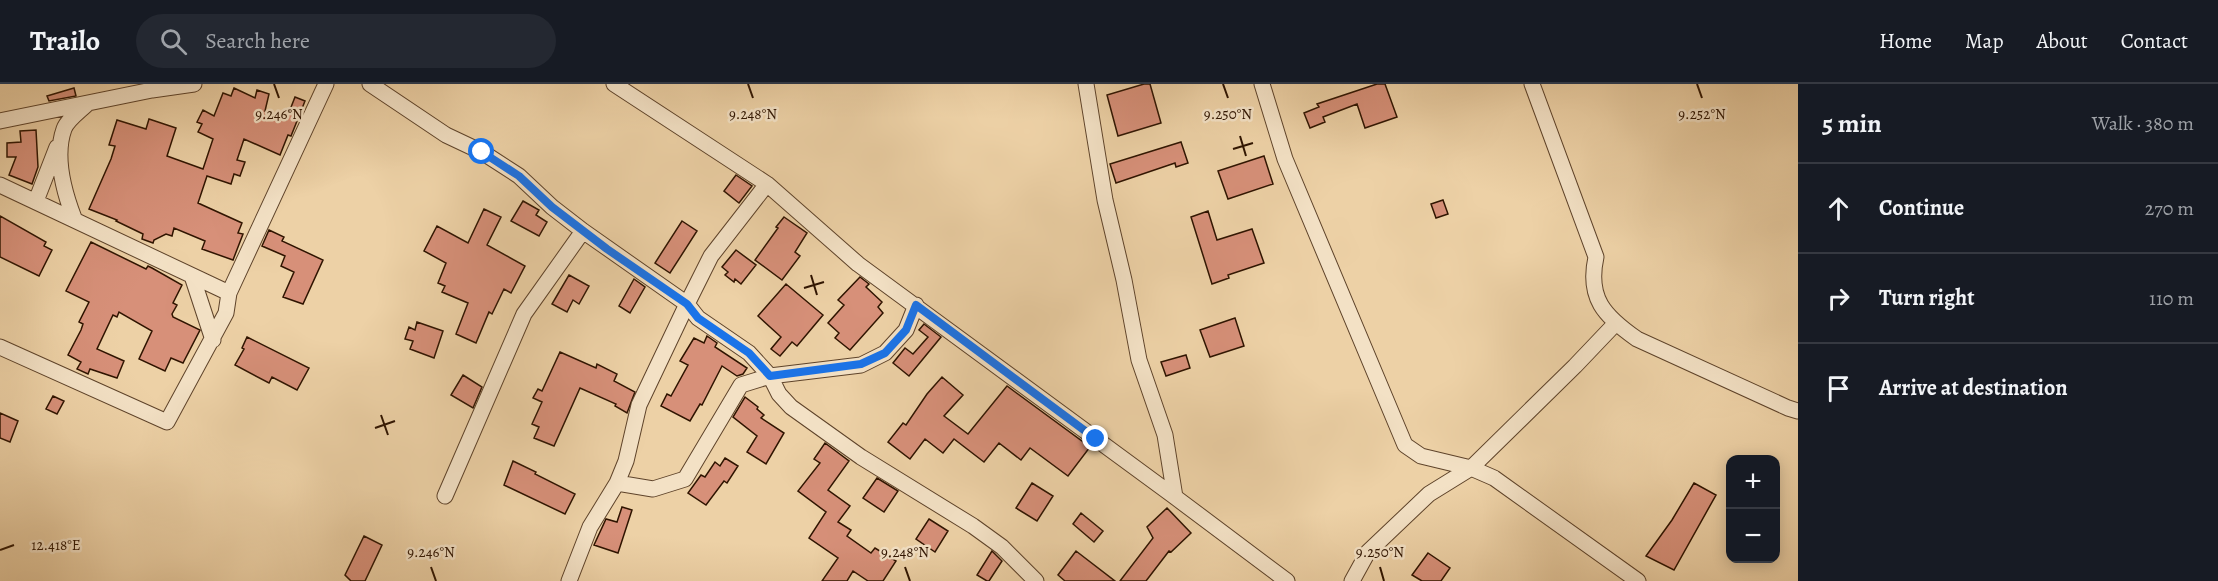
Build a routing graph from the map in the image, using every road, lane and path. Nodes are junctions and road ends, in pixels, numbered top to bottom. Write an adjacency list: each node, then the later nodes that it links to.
1 (194, 84): 8 (street)
2 (326, 84): 17 (street)
3 (370, 84): 15 (street)
4 (614, 84): 12 (street)
5 (1086, 84): 28 (street)
6 (1262, 84): 25 (street)
7 (1532, 84): 20 (street)
8 (87, 104): 9 (street); 10 (street)
9 (0, 121)
10 (64, 127): 13 (street); 14 (street)
11 (0, 184): 13 (street)
12 (767, 184): 18 (street); 19 (street)
13 (36, 201): 14 (street)
14 (74, 218): 16 (street)
15 (583, 231): 18 (street); 27 (street)
16 (192, 276): 17 (street); 21 (street)
17 (229, 293): 21 (street)
18 (687, 304): 23 (street); 26 (street)
19 (916, 305): 23 (street); 28 (street)
20 (1615, 324): 24 (street); 25 (street)
21 (213, 340): 22 (street)
22 (0, 347)
23 (770, 376): 26 (street); 30 (street)
24 (1798, 411)
25 (1471, 468): 32 (street); 33 (street)
26 (617, 483): 29 (street)
27 (445, 496)
28 (1175, 496): 31 (street)
29 (569, 581)
30 (1036, 581)
31 (1287, 581)
32 (1352, 581)
33 (1638, 581)

